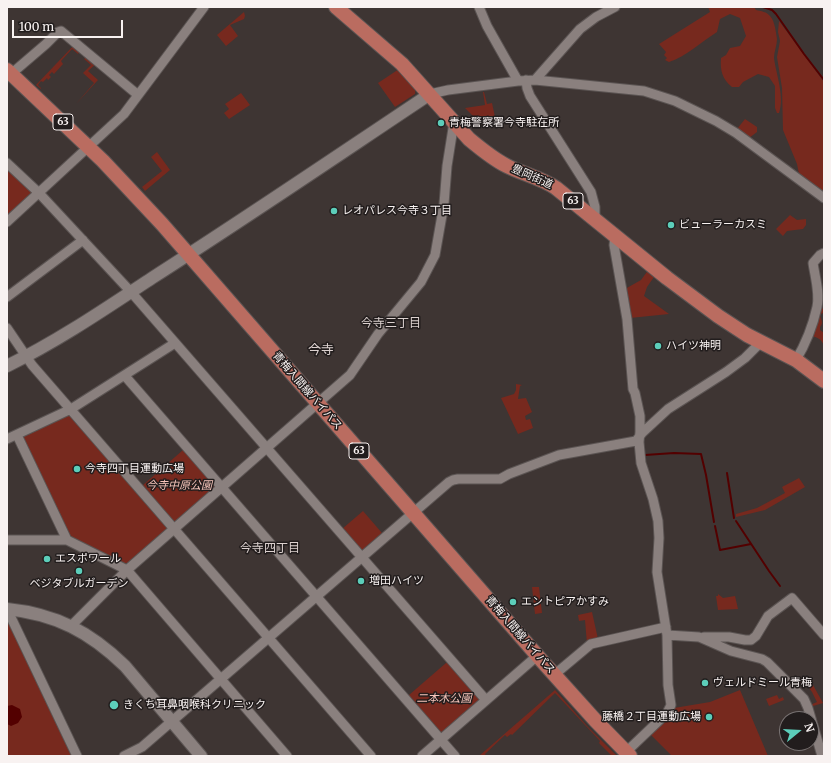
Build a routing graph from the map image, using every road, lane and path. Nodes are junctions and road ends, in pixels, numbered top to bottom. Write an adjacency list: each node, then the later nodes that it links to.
1 (204, 7): 8 (street)
2 (336, 7): 7 (main road, 豊岡街道 / 63)
3 (479, 7): 6 (street)
4 (615, 7): 6 (street)
5 (9, 72): 8 (street); 10 (main road, 青梅入間線バイパス / 63)
6 (526, 80): 7 (street); 13 (street); 14 (street)
7 (430, 94): 9 (main road, 豊岡街道 / 63); 19 (street)
8 (138, 95): 10 (street)
9 (454, 122): 14 (main road, 豊岡街道 / 63); 30 (street)
10 (88, 146): 12 (street); 19 (main road, 青梅入間線バイパス / 63)
11 (7, 163): 12 (street)
12 (39, 193): 15 (street); 17 (street)
13 (824, 198)
14 (595, 219): 16 (main road, 豊岡街道 / 63)
15 (7, 222)
16 (615, 236): 23 (main road, 豊岡街道 / 63); 33 (street)
17 (83, 240): 20 (street); 21 (street)
18 (824, 253): 26 (street)
19 (189, 254): 20 (street); 30 (main road, 青梅入間線バイパス / 63)
20 (131, 292): 24 (street); 25 (street)
21 (7, 297)
22 (7, 328): 25 (street)
23 (761, 342): 26 (main road, 豊岡街道 / 63); 33 (street)
24 (175, 343): 28 (street); 35 (street)
25 (25, 357): 27 (street); 31 (street)
26 (796, 360): 29 (main road, 豊岡街道 / 63)
27 (7, 366)
28 (125, 376): 31 (street); 36 (street)
29 (824, 381)
30 (318, 404): 35 (street); 37 (main road, 青梅入間線バイパス / 63)
31 (71, 409): 32 (street); 38 (street)
32 (17, 435): 34 (street); 40 (street)
33 (639, 437): 37 (street); 46 (street)
34 (7, 439)
35 (266, 448): 36 (street); 41 (street)
36 (221, 486): 38 (street); 43 (street)
37 (413, 513): 41 (street); 50 (main road, 青梅入間線バイパス / 63)
38 (174, 528): 42 (street); 48 (street)
39 (7, 540): 40 (street)
40 (67, 540): 42 (street)
41 (362, 557): 43 (street); 53 (street)
42 (127, 570): 45 (street); 52 (street)
43 (317, 596): 48 (street); 55 (street)
44 (7, 609): 45 (street); 57 (street)
45 (72, 626): 54 (street)
46 (666, 631): 49 (street); 51 (street); 56 (street)
47 (824, 635): 49 (street)
48 (269, 637): 52 (street); 61 (street)
49 (699, 637): 64 (street)
50 (537, 656): 51 (main road, 青梅入間線バイパス / 63); 53 (street)
51 (554, 675): 56 (main road, 青梅入間線バイパス / 63)
52 (221, 679): 54 (street); 60 (street)
53 (486, 700): 55 (street)
54 (172, 722): 58 (street); 59 (street)
55 (441, 739): 62 (street); 63 (street)
56 (628, 754)
57 (77, 756)
58 (124, 756)
59 (201, 756)
60 (287, 756)
61 (372, 756)
62 (422, 756)
63 (455, 756)
64 (822, 756)

